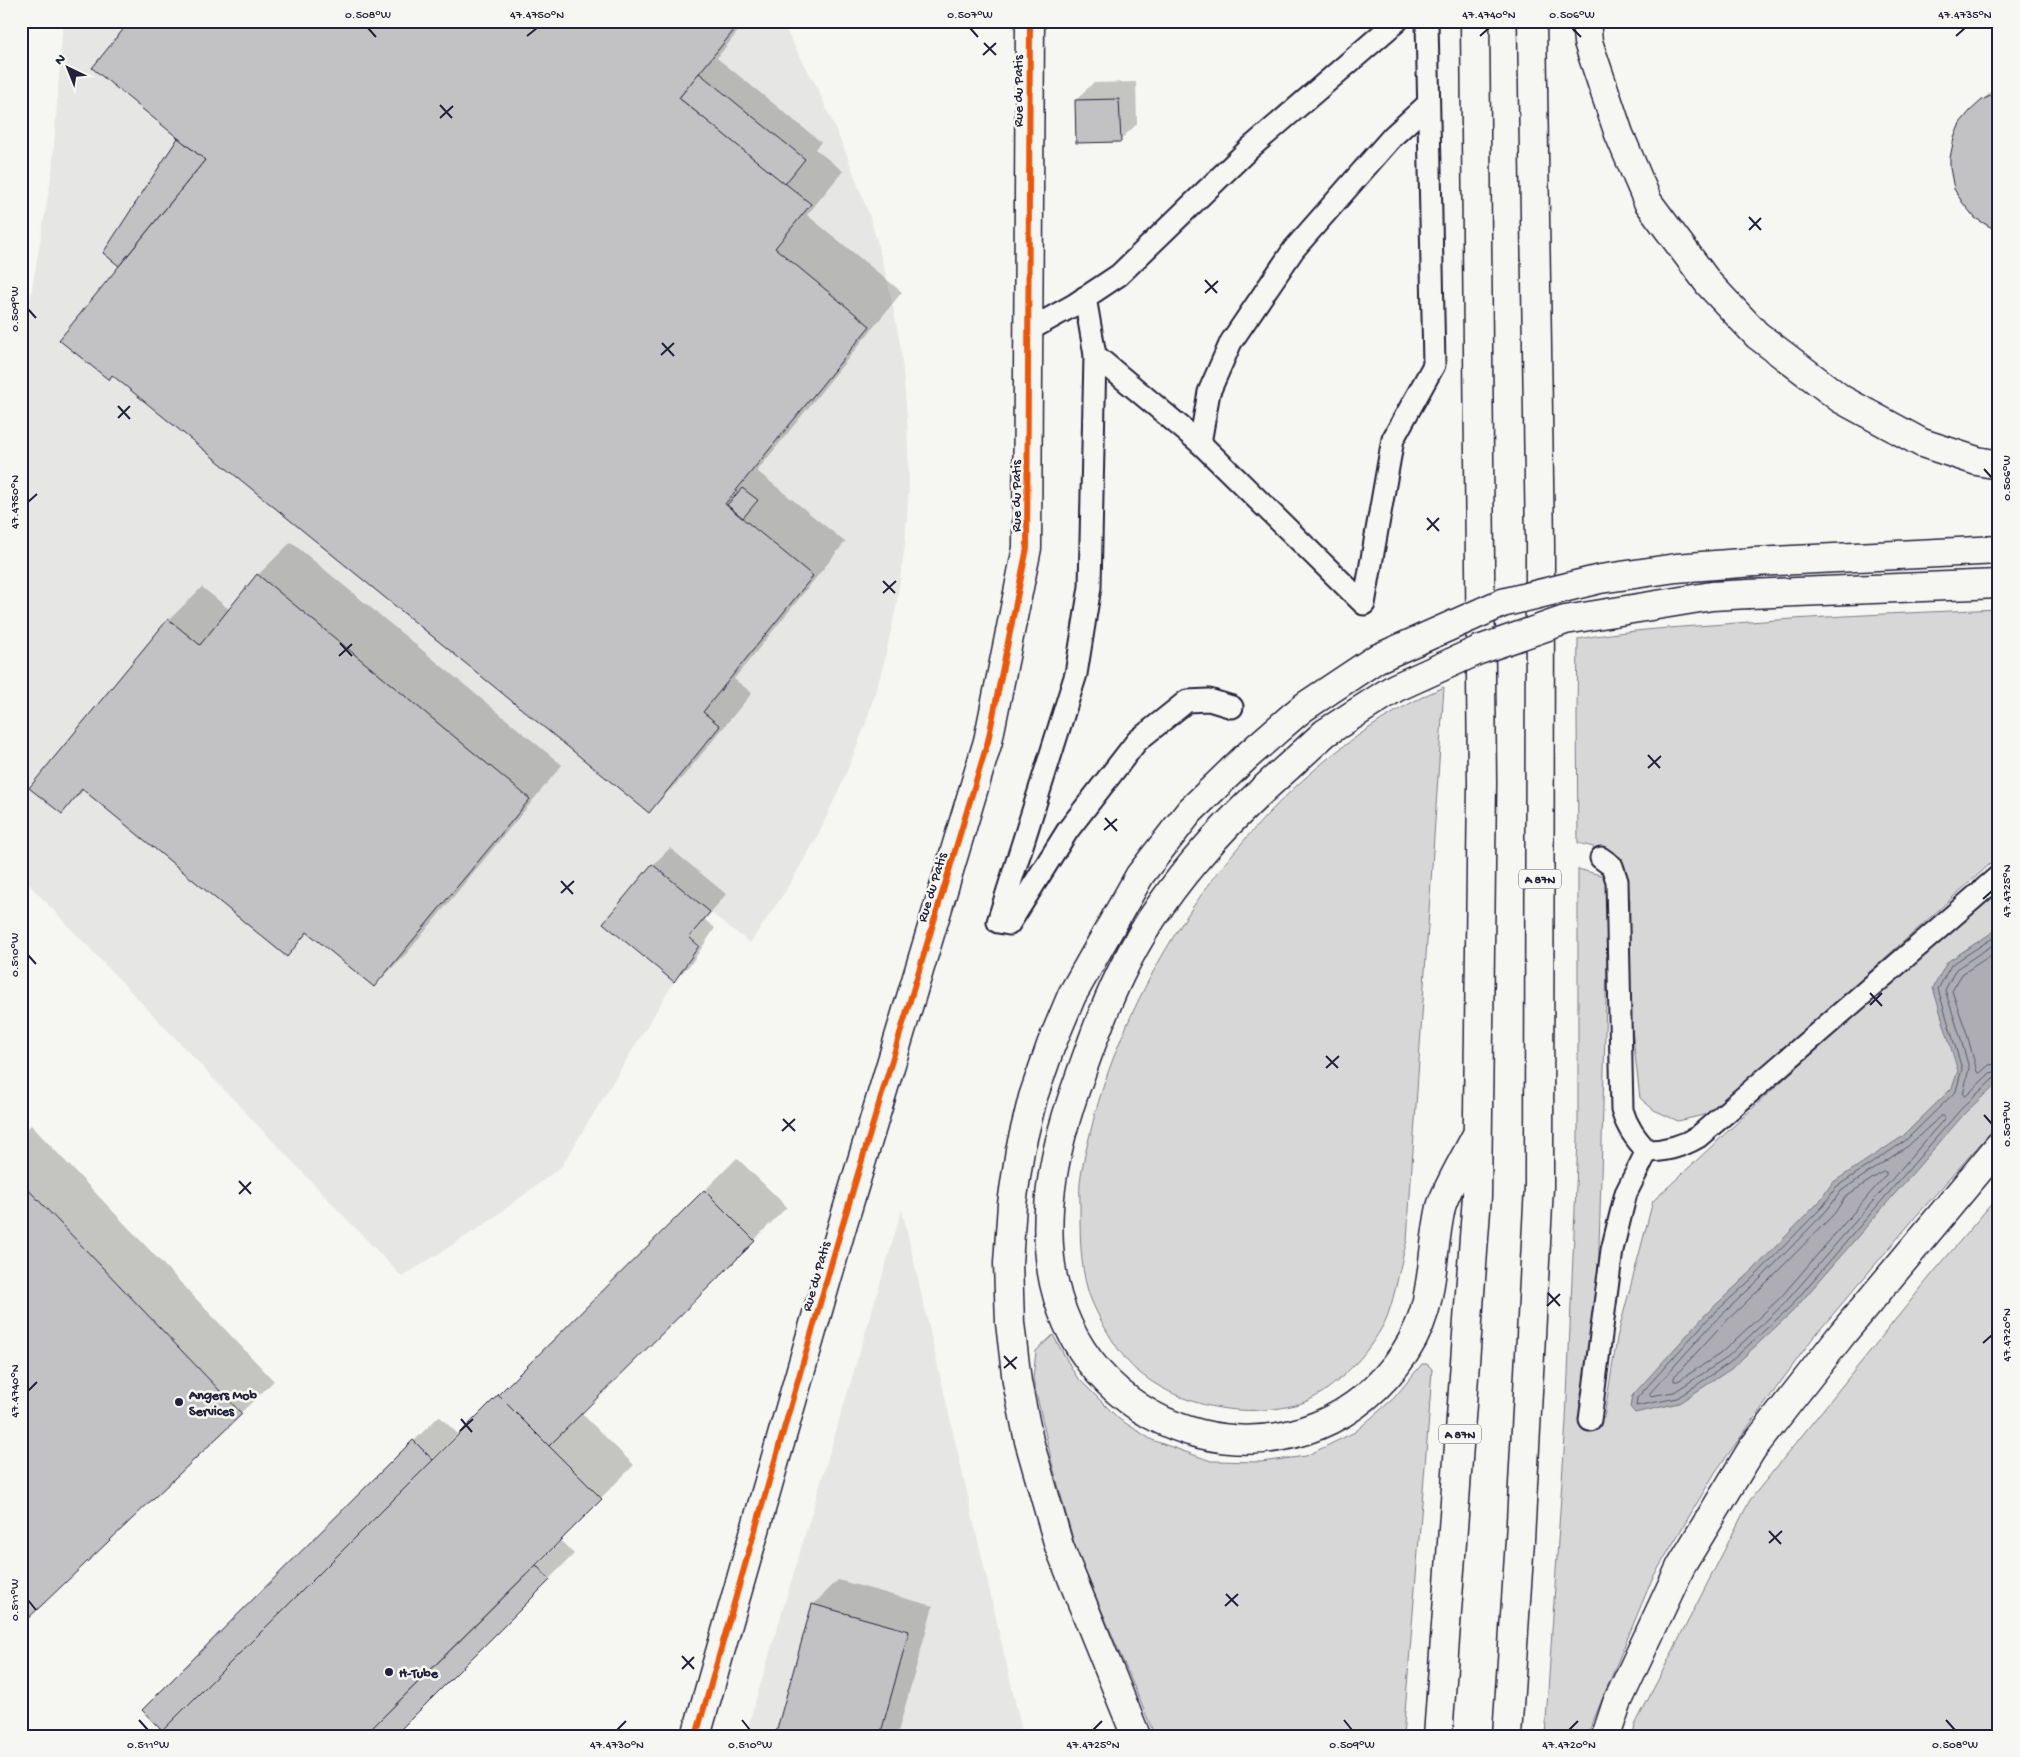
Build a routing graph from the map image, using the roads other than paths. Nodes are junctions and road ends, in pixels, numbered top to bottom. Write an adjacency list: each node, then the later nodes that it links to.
1 (1030, 21): 9 (main road, Rue du Patis)
2 (1397, 21): 8 (lane)
3 (1427, 21): 7 (lane)
4 (1475, 21): 18 (main road, A 87N)
5 (1532, 21): 25 (main road, A 87N)
6 (1586, 21): 12 (main road)
7 (1428, 104): 11 (lane); 11 (lane)
8 (1085, 297): 9 (lane); 10 (lane)
9 (1028, 330): 22 (main road, Rue du Patis)
10 (1096, 355): 11 (lane); 15 (lane)
11 (1200, 443)
12 (1999, 465)
13 (1999, 550): 23 (main road, bridge)
14 (1999, 584): 18 (main road, bridge)
15 (1232, 707)
16 (1600, 858): 20 (lane)
17 (1999, 876): 20 (lane)
18 (1478, 1132): 24 (main road, A 87N)
19 (1999, 1146): 26 (main road)
20 (1647, 1151): 21 (lane)
21 (1590, 1420)
22 (696, 1736)
23 (1136, 1736)
24 (1438, 1736)
25 (1507, 1736)
26 (1606, 1736)

